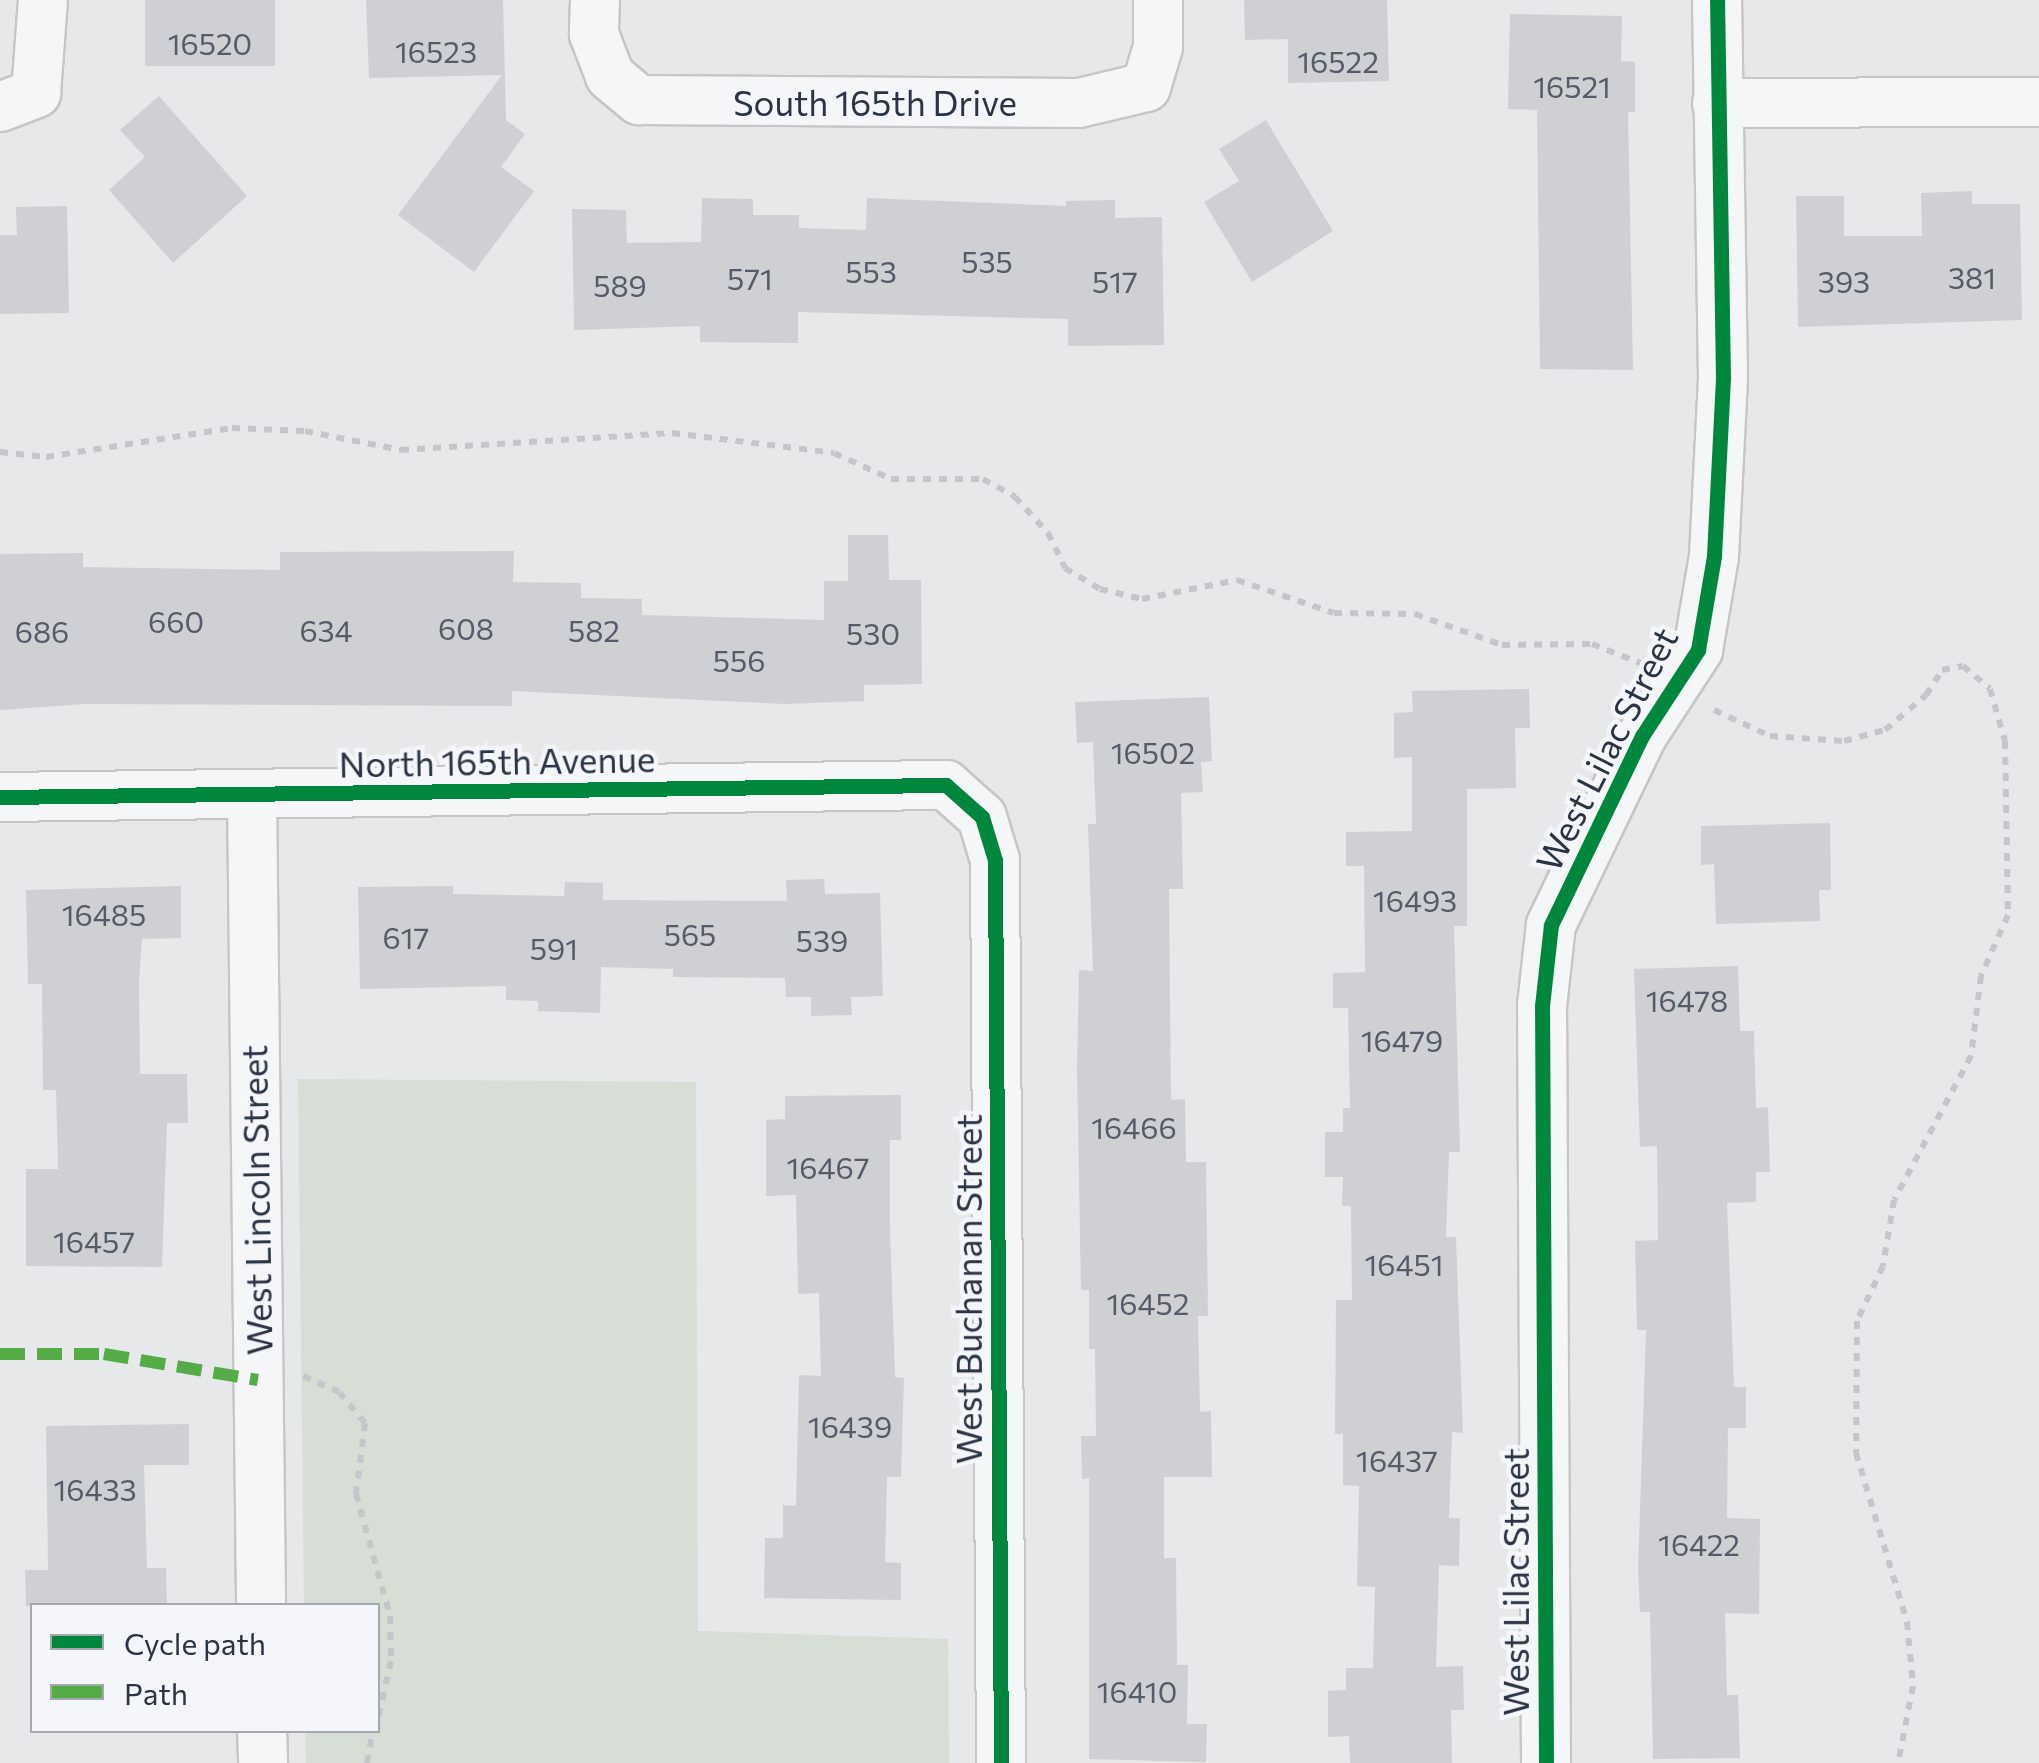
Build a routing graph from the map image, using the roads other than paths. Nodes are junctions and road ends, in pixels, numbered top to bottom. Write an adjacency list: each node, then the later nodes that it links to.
1 (43, 0): 5 (street)
2 (595, 0): 3 (street, South 165th Drive)
3 (1158, 0)
4 (1716, 0): 6 (street, West Lilac Street)
5 (18, 100)
6 (1716, 102): 7 (street); 15 (street, West Lilac Street)
7 (2039, 102)
8 (252, 794): 9 (street, North 165th Avenue); 10 (street, North 165th Avenue); 11 (street, West Lincoln Street)
9 (0, 797)
10 (982, 817): 14 (street, West Buchanan Street)
11 (261, 1603)
12 (262, 1733): 13 (street)
13 (263, 1763)
14 (1001, 1763)
15 (1546, 1763)

